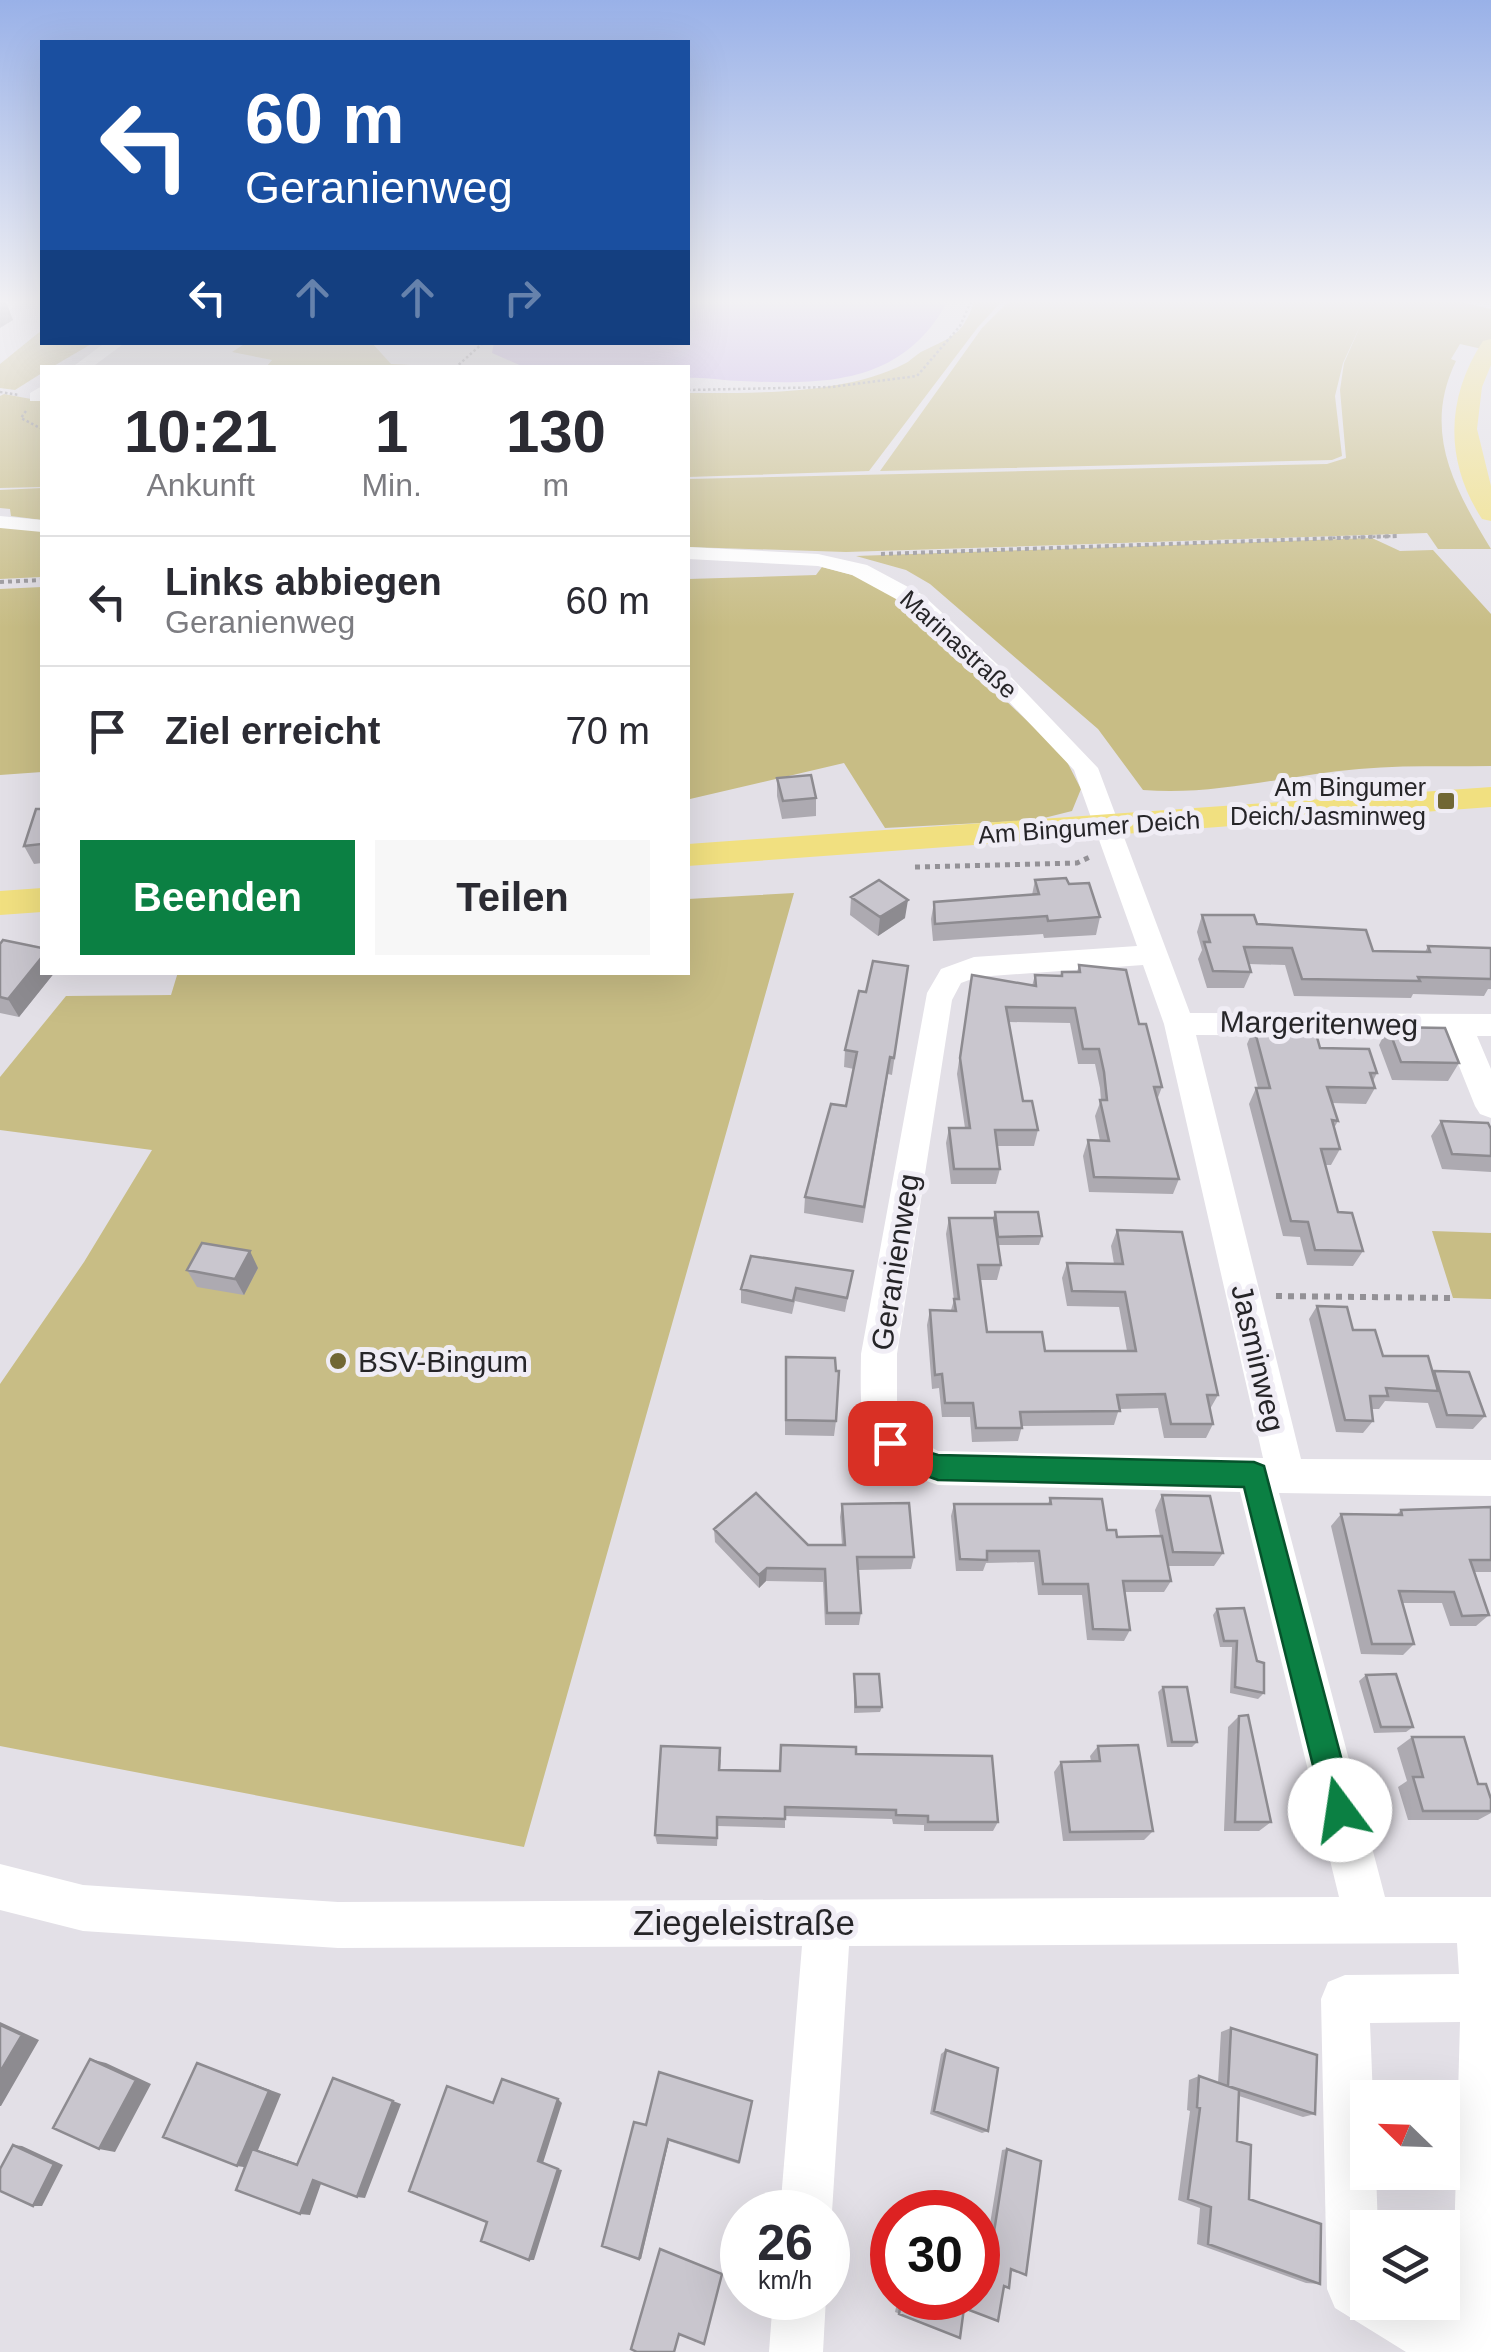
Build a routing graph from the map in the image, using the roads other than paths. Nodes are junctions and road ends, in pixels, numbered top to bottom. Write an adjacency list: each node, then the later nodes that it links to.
1 (1465, 409): 2 (main road)
2 (1491, 513)
3 (0, 522): 4 (street)
4 (40, 526)
5 (690, 553): 7 (street, Marinastraße)
6 (1491, 798): 7 (main road, Am Bingumer Deich)
7 (1112, 837): 8 (main road, Am Bingumer Deich); 11 (street, Jasminweg)
8 (690, 855)
9 (40, 900): 10 (main road)
10 (0, 903)
11 (1151, 956): 12 (street, Jasminweg); 16 (street, Geranienweg)
12 (1179, 1024): 13 (street, Margeritenweg); 16 (street, Jasminweg)
13 (1458, 1025): 14 (street, Margeritenweg); 15 (street, Margeritenweg)
14 (1491, 1025)
15 (1491, 1106)
16 (1270, 1475): 17 (street); 21 (street, Jasminweg)
17 (1491, 1478)
18 (0, 1886): 20 (street, Ziegeleistraße)
19 (1484, 1920): 21 (street, Ziegeleistraße); 22 (street)
20 (828, 1922): 21 (street, Ziegeleistraße); 23 (street)
21 (1368, 1922)
22 (1485, 1998): 24 (street); 29 (street)
23 (808, 2190)
24 (1351, 2210)
25 (798, 2320): 27 (street)
26 (1405, 2320): 28 (street)
27 (796, 2352)
28 (1456, 2352)
29 (1478, 2352)

